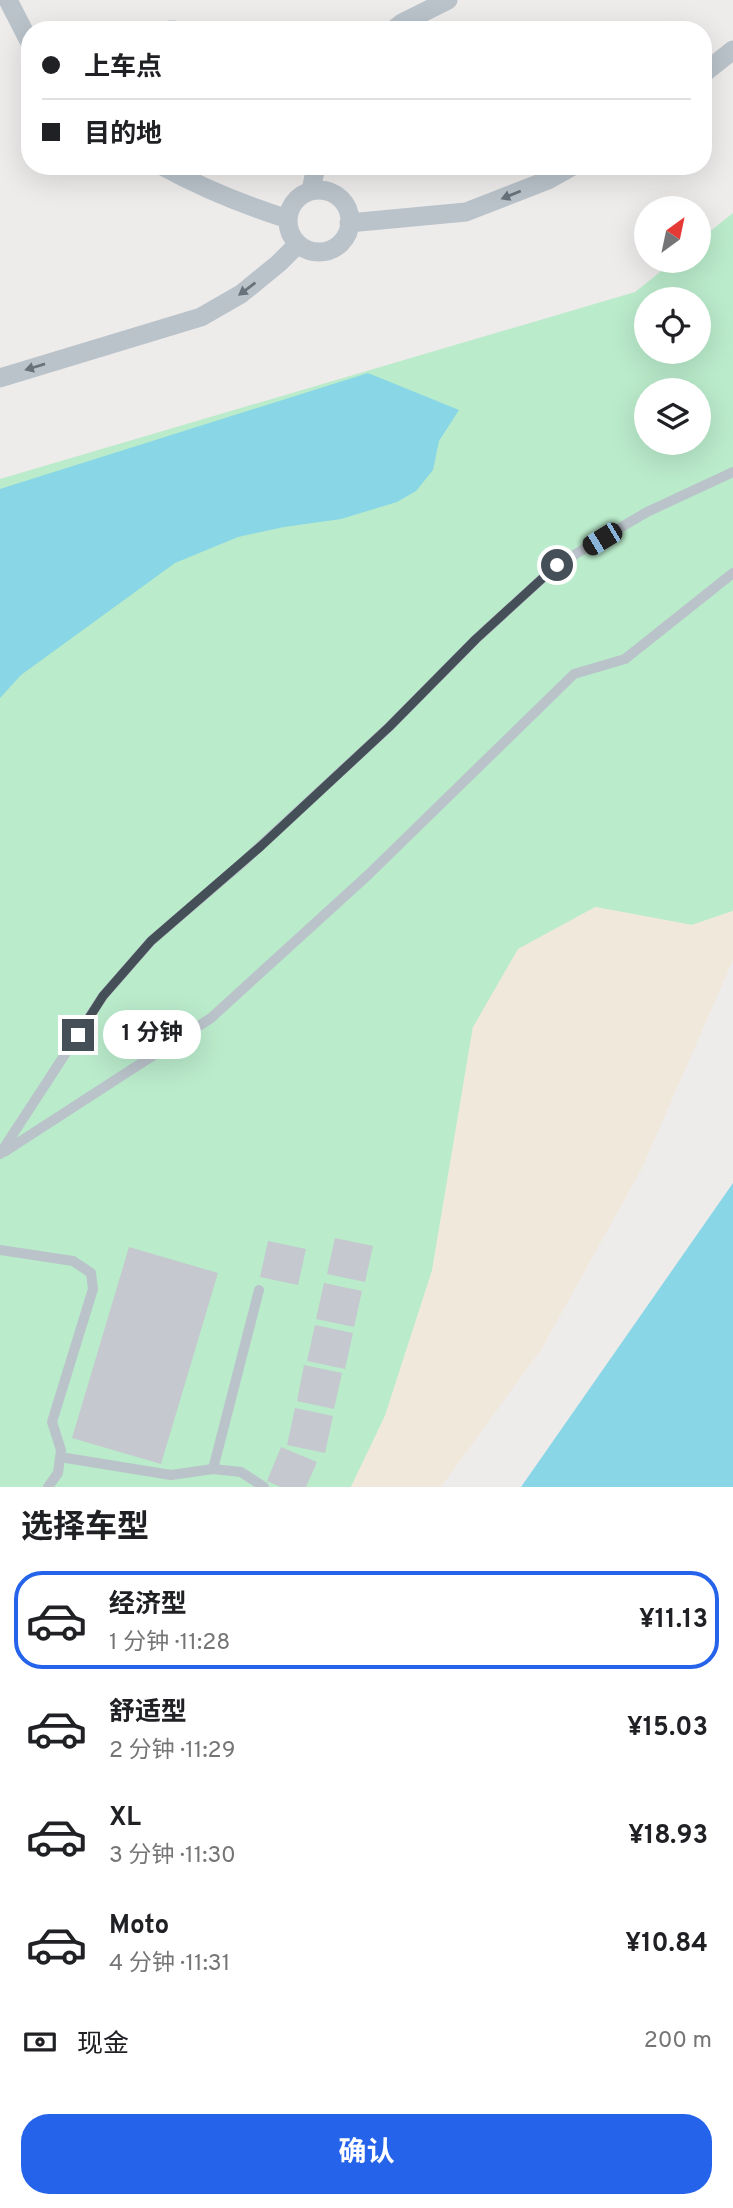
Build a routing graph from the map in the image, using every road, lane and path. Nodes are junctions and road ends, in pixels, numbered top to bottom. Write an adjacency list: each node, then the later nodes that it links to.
1 (8, 0): 4 (street)
2 (448, 0): 3 (street)
3 (405, 21)
4 (21, 25)
5 (733, 50): 6 (street)
6 (712, 67)
7 (178, 175): 11 (street)
8 (314, 175): 10 (street)
9 (557, 175): 12 (street, one-way to 12)
10 (311, 191): 11 (street); 12 (street)
11 (288, 219): 13 (street)
12 (349, 223): 13 (street)
13 (298, 244): 14 (street, one-way to 14)
14 (0, 378)
15 (733, 472): 17 (lane)
16 (733, 573): 17 (lane)
17 (0, 1155)
18 (0, 1250): 20 (lane)
19 (259, 1290): 21 (lane)
20 (60, 1457): 21 (lane); 22 (lane)
21 (213, 1469): 23 (lane)
22 (48, 1487)
23 (264, 1487)

